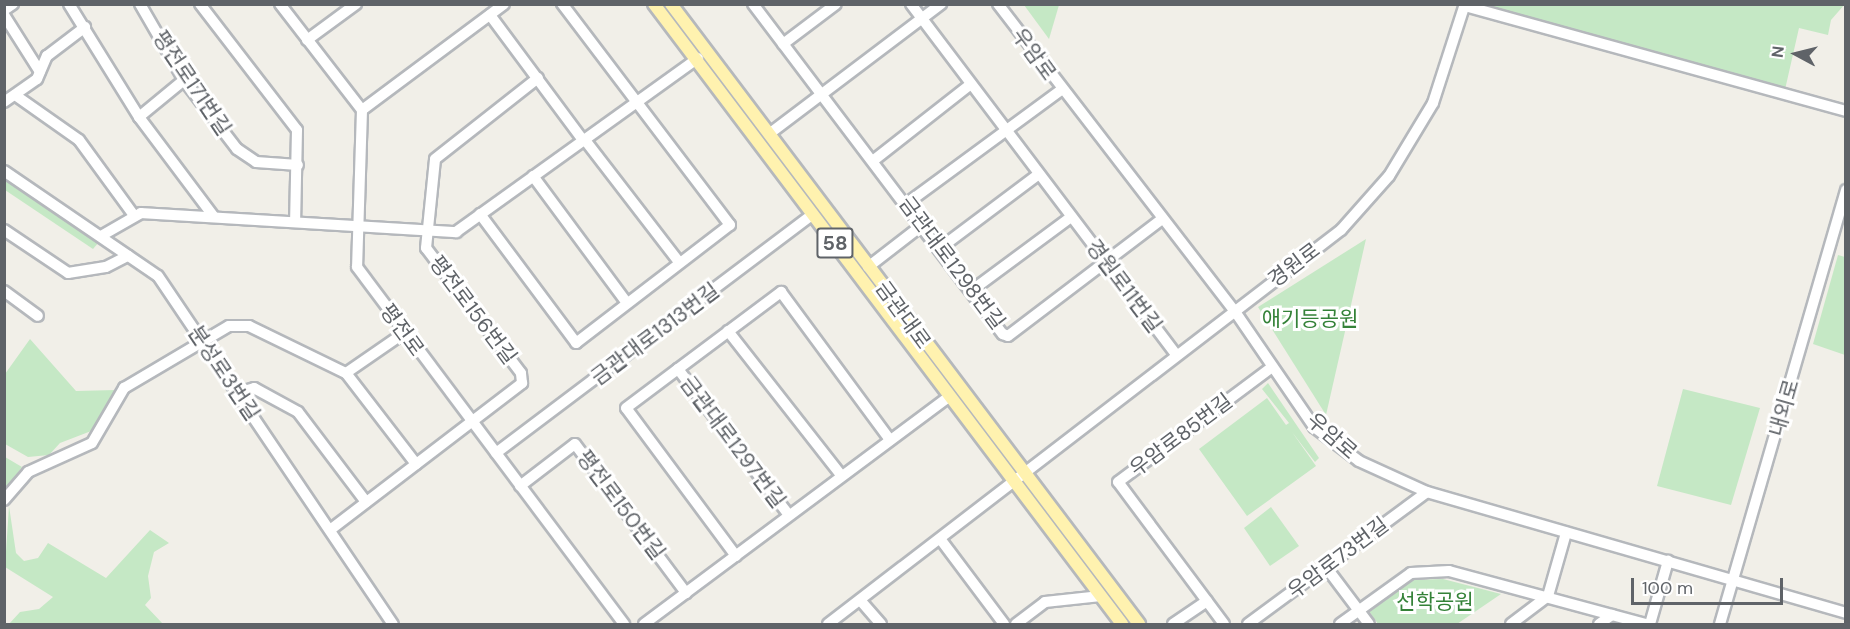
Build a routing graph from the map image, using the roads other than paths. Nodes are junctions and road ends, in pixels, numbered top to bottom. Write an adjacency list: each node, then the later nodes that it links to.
1 (13, 4): 17 (street)
2 (69, 4): 21 (street)
3 (140, 4): 27 (street, 평전로171번길)
4 (200, 4): 41 (street)
5 (280, 4): 22 (street)
6 (356, 4): 22 (street)
7 (504, 4): 19 (street)
8 (562, 4): 33 (street)
9 (654, 4): 24 (main road, 금관대로 / 58)
10 (670, 4): 38 (main road, 금관대로)
11 (753, 4): 23 (street, 금관대로1298번길)
12 (836, 4): 23 (street)
13 (911, 4): 20 (street, 경원로11번길)
14 (940, 4): 20 (street)
15 (998, 4): 29 (street, 우암로)
16 (1465, 5): 35 (street); 67 (street, 경원로)
17 (4, 10)
18 (4, 15): 25 (street)
19 (490, 15): 26 (street); 34 (street)
20 (921, 18): 28 (street, 경원로11번길); 31 (street)
21 (85, 27): 25 (street); 36 (street)
22 (307, 40): 34 (street)
23 (783, 44): 31 (street, 금관대로1298번길)
24 (698, 58): 33 (street); 49 (main road, 금관대로 / 58)
25 (40, 72): 30 (street)
26 (538, 78): 39 (street); 57 (street, 평전로156번길)
27 (184, 80): 36 (street); 41 (street, 평전로171번길)
28 (971, 84): 37 (street, 경원로11번길); 40 (street)
29 (1061, 90): 37 (street); 52 (street, 우암로)
30 (15, 95): 32 (street); 47 (street)
31 (821, 95): 38 (street); 40 (street, 금관대로1298번길)
32 (4, 102)
33 (637, 104): 39 (street); 61 (street, 금관대로1313번길)
34 (362, 110): 54 (street, 평전로)
35 (1845, 111)
36 (139, 117): 50 (street)
37 (1006, 128): 43 (street, 경원로11번길); 46 (street)
38 (769, 134): 63 (main road, 금관대로)
39 (584, 140): 44 (street); 61 (street)
40 (874, 160): 46 (street, 금관대로1298번길)
41 (298, 165): 53 (street)
42 (4, 171): 58 (street, 분성로3번길)
43 (1039, 174): 51 (street, 경원로11번길); 59 (street)
44 (533, 176): 48 (street); 66 (street)
45 (1845, 190): 96 (street, 내외로)
46 (906, 204): 55 (street, 금관대로1298번길)
47 (133, 214): 50 (street); 58 (street)
48 (480, 214): 57 (street); 66 (street, 금관대로1313번길)
49 (813, 214): 77 (main road, 금관대로 / 58); 80 (street, 금관대로1313번길)
50 (214, 217): 53 (street)
51 (1071, 217): 62 (street, 경원로11번길); 65 (street)
52 (1162, 219): 62 (street, 금관대로1298번길); 67 (street, 우암로)
53 (295, 222): 54 (street)
54 (358, 226): 57 (street); 70 (street, 평전로)
55 (921, 226): 59 (street, 금관대로1298번길); 63 (street)
56 (4, 230): 60 (street)
57 (428, 230): 78 (street, 평전로156번길)
58 (101, 236): 60 (street, 분성로3번길)
59 (939, 249): 65 (street, 금관대로1298번길)
60 (128, 256): 71 (street, 분성로3번길)
61 (679, 262): 66 (street, 금관대로1313번길)
62 (1106, 262): 65 (street, 금관대로1298번길); 72 (street, 경원로11번길)
63 (868, 267): 83 (main road, 금관대로)
64 (4, 291): 68 (street)
65 (971, 291)
66 (627, 303)
67 (1234, 310): 72 (street, 경원로); 73 (street, 우암로)
68 (38, 316)
69 (728, 331): 74 (street, 금관대로1313번길); 79 (street, 금관대로1313번길); 82 (street)
70 (404, 333): 75 (street); 78 (street, 평전로)
71 (202, 342): 75 (street); 76 (street, 분성로3번길); 87 (street)
72 (1176, 355): 83 (street, 경원로)
73 (1271, 368): 86 (street, 우암로); 101 (street, 우암로85번길)
74 (678, 369): 89 (street, 금관대로1297번길); 93 (street, 금관대로1313번길)
75 (346, 373): 81 (street)
76 (237, 393): 88 (street); 90 (street, 분성로3번길)
77 (948, 397): 79 (street, 금관대로1297번길); 84 (main road, 금관대로 / 58)
78 (470, 422): 80 (street, 평전로); 81 (street)
79 (890, 440): 82 (street, 금관대로1297번길)
80 (496, 453): 85 (street, 평전로)
81 (416, 464): 88 (street)
82 (841, 475): 89 (street, 금관대로1297번길)
83 (1026, 475): 84 (street, 경원로); 113 (main road, 금관대로)
84 (1013, 484): 92 (street, 경원로); 98 (main road, 금관대로 / 58)
85 (520, 486): 97 (street, 평전로150번길); 106 (street, 평전로)
86 (1427, 492): 91 (street, 우암로); 95 (street, 우암로73번길)
87 (4, 500)
88 (366, 502): 90 (street)
89 (789, 515): 93 (street, 금관대로1297번길)
90 (330, 530): 105 (street, 분성로3번길)
91 (1566, 533): 94 (street, 우암로); 99 (street)
92 (941, 540): 100 (street, 경원로); 110 (street)
93 (736, 556): 97 (street, 금관대로1297번길)
94 (1668, 561): 96 (street, 우암로); 122 (street)
95 (1326, 567): 102 (street); 116 (street, 우암로73번길)
96 (1734, 579): 103 (street, 우암로); 123 (street, 내외로)
97 (686, 593): 107 (street, 금관대로1297번길)
98 (1101, 596): 111 (street); 112 (main road, 금관대로 / 58)
99 (1548, 596): 102 (street); 104 (street); 119 (street)
100 (860, 600): 108 (street, 경원로); 109 (street)
101 (1206, 601): 114 (street); 115 (street, 우암로85번길)
102 (1358, 610): 117 (street); 118 (street)
103 (1845, 613)
104 (1612, 615): 120 (street); 121 (street)
105 (393, 624)
106 (624, 624)
107 (644, 624)
108 (828, 624)
109 (881, 624)
110 (1004, 624)
111 (1016, 624)
112 (1122, 624)
113 (1139, 624)
114 (1173, 624)
115 (1224, 624)
116 (1248, 624)
117 (1340, 624)
118 (1369, 624)
119 (1511, 624)
120 (1599, 624)
121 (1645, 624)
122 (1650, 624)
123 (1720, 624)

